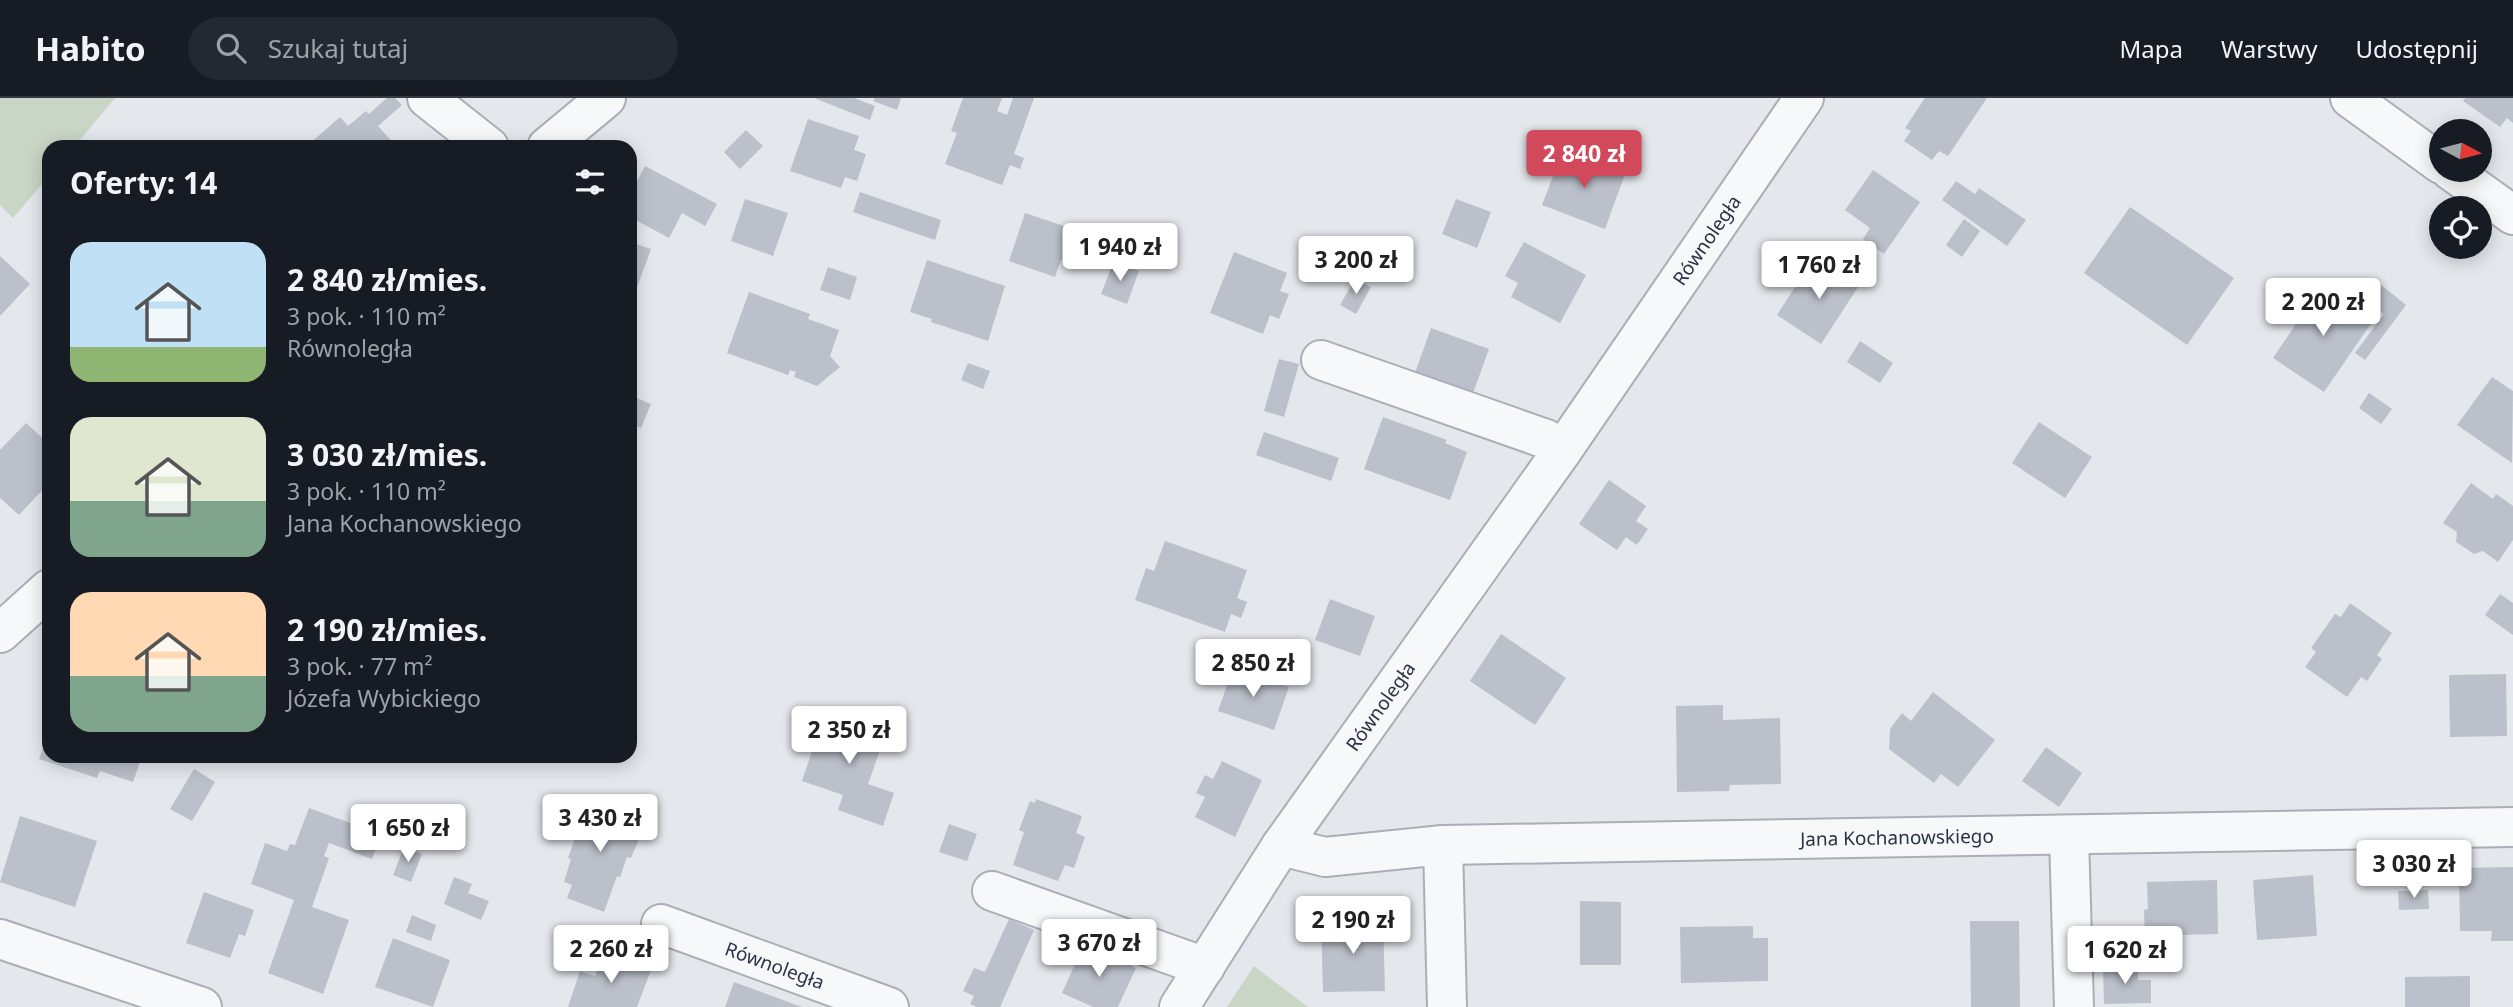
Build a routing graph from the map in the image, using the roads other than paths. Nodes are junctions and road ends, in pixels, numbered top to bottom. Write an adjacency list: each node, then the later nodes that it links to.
1 (427, 98): 5 (street)
2 (606, 98): 6 (street)
3 (1804, 98): 11 (street, Równoległa)
4 (2350, 98): 7 (street)
5 (480, 140)
6 (555, 140)
7 (2429, 155)
8 (2467, 182): 9 (street)
9 (2513, 215)
10 (1321, 360): 11 (street)
11 (1562, 451): 17 (street, Równoległa)
12 (42, 595): 13 (street)
13 (0, 633)
14 (2513, 827): 15 (street, Jana Kochanowskiego)
15 (2069, 836): 16 (street, Jana Kochanowskiego); 26 (street)
16 (1443, 845): 17 (street, Jana Kochanowskiego); 25 (street)
17 (1281, 846): 21 (street, Równoległa)
18 (992, 891): 21 (street)
19 (661, 924): 23 (street, Równoległa)
20 (0, 939): 22 (street)
21 (1205, 967): 24 (street, Równoległa)
22 (187, 1005)
23 (889, 1007)
24 (1179, 1007)
25 (1447, 1007)
26 (2074, 1007)

